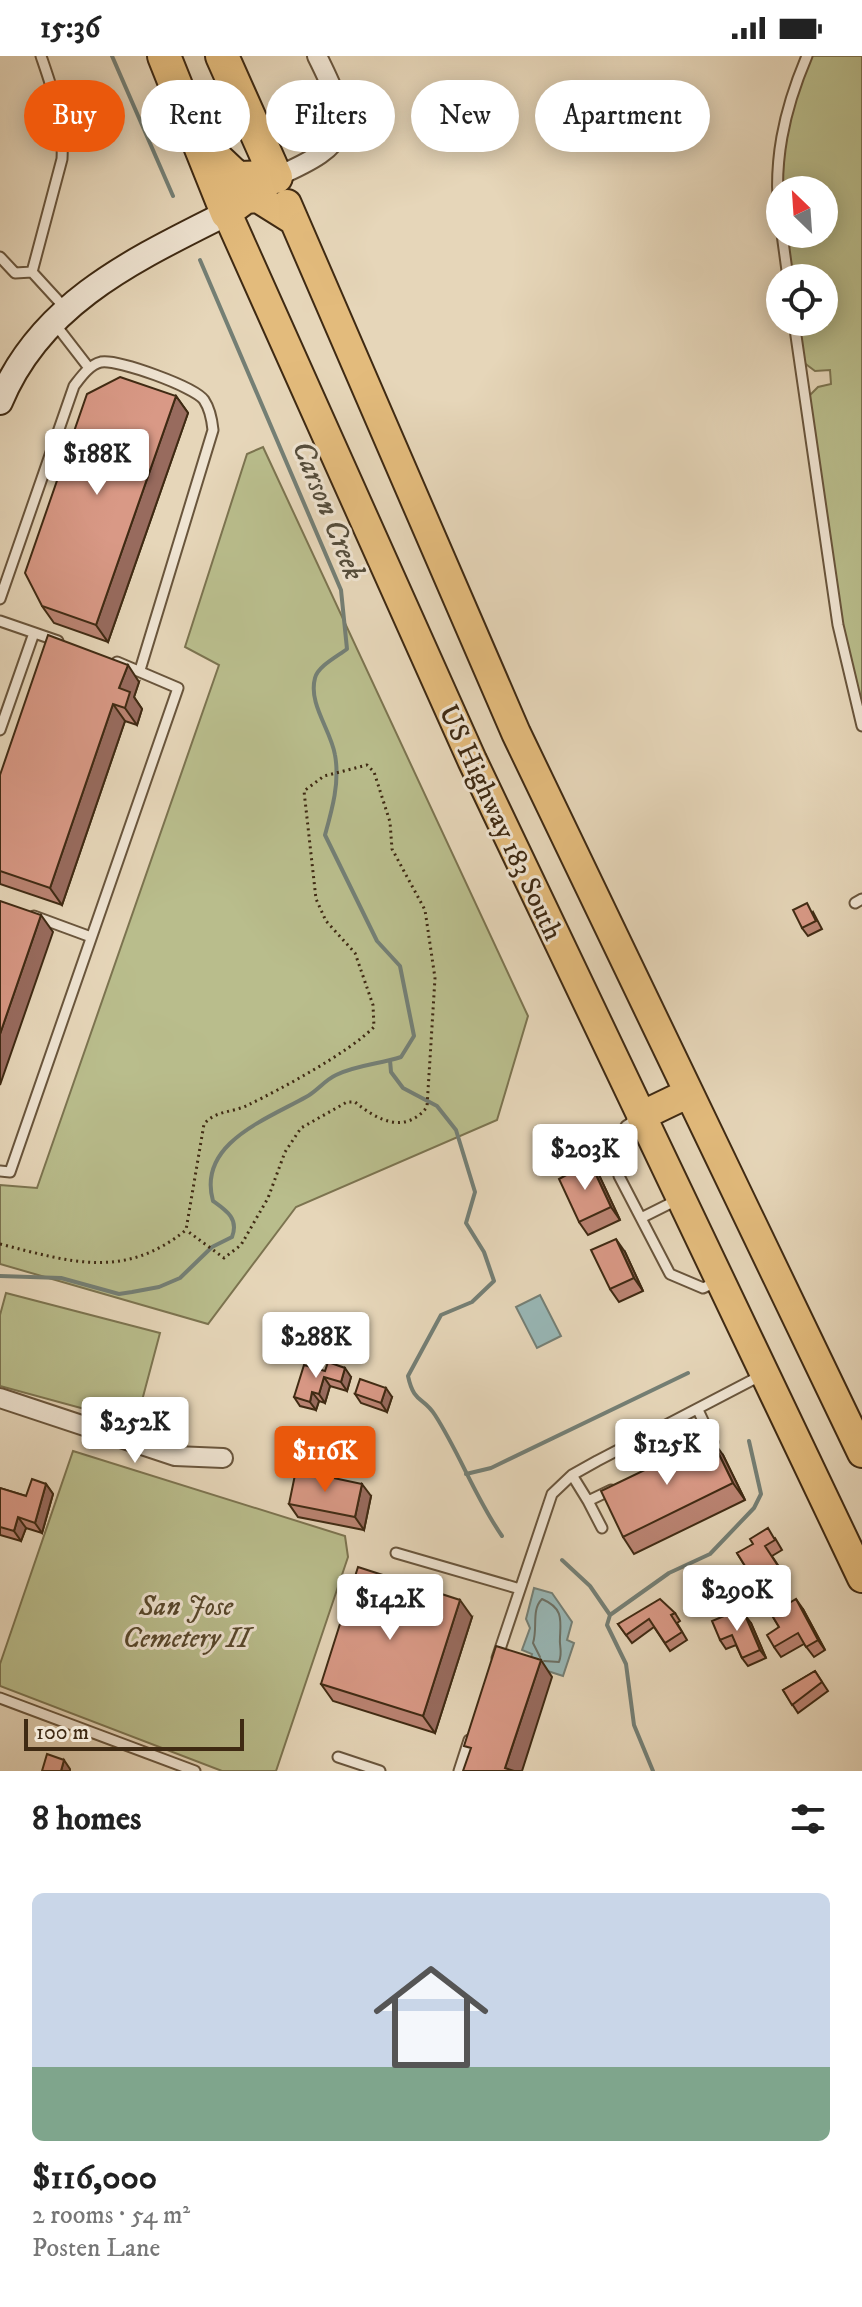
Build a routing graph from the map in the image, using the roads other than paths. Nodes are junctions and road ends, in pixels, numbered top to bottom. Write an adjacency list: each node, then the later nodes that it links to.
1 (41, 56): 14 (lane)
2 (164, 56): 6 (highway, US Highway 183 South)
3 (222, 56): 10 (highway, US Highway 183 South)
4 (317, 56): 10 (street)
5 (807, 56): 9 (lane)
6 (174, 80)
7 (203, 152): 11 (highway, US Highway 183 South)
8 (210, 152): 10 (highway)
9 (779, 176)
10 (276, 177): 12 (highway, US Highway 183 South)
11 (227, 213): 12 (highway); 15 (main road); 31 (highway, US Highway 183 South)
12 (293, 220): 30 (highway, US Highway 183 South)
13 (0, 257): 14 (lane)
14 (32, 272): 15 (lane)
15 (59, 315): 17 (lane); 18 (main road)
16 (796, 336): 26 (lane)
17 (89, 368): 19 (lane); 25 (lane)
18 (0, 402)
19 (5, 570): 20 (lane)
20 (0, 599)
21 (0, 621): 22 (lane)
22 (34, 633): 23 (lane); 27 (lane)
23 (73, 647)
24 (100, 656): 25 (lane)
25 (140, 670): 29 (lane)
26 (862, 726)
27 (0, 730)
28 (26, 913): 29 (lane)
29 (91, 937): 32 (lane)
30 (689, 1093): 31 (highway); 40 (highway, US Highway 183 South)
31 (641, 1116): 33 (highway, US Highway 183 South); 34 (lane)
32 (0, 1171)
33 (681, 1198): 34 (lane); 35 (highway, US Highway 183 South)
34 (641, 1218): 35 (lane)
35 (720, 1281): 36 (highway, US Highway 183 South)
36 (765, 1374): 38 (lane); 47 (highway, US Highway 183 South)
37 (0, 1398): 41 (street)
38 (698, 1410): 39 (lane); 42 (lane)
39 (699, 1448)
40 (862, 1453)
41 (223, 1458)
42 (572, 1475): 44 (lane); 48 (lane)
43 (616, 1488): 44 (lane)
44 (588, 1501): 45 (lane)
45 (602, 1528)
46 (396, 1553): 48 (lane)
47 (862, 1578)
48 (520, 1589): 49 (lane)
49 (492, 1673)
50 (0, 1698): 53 (lane)
51 (473, 1729): 55 (lane)
52 (338, 1757): 54 (lane)
53 (195, 1771)
54 (380, 1771)
55 (459, 1771)

